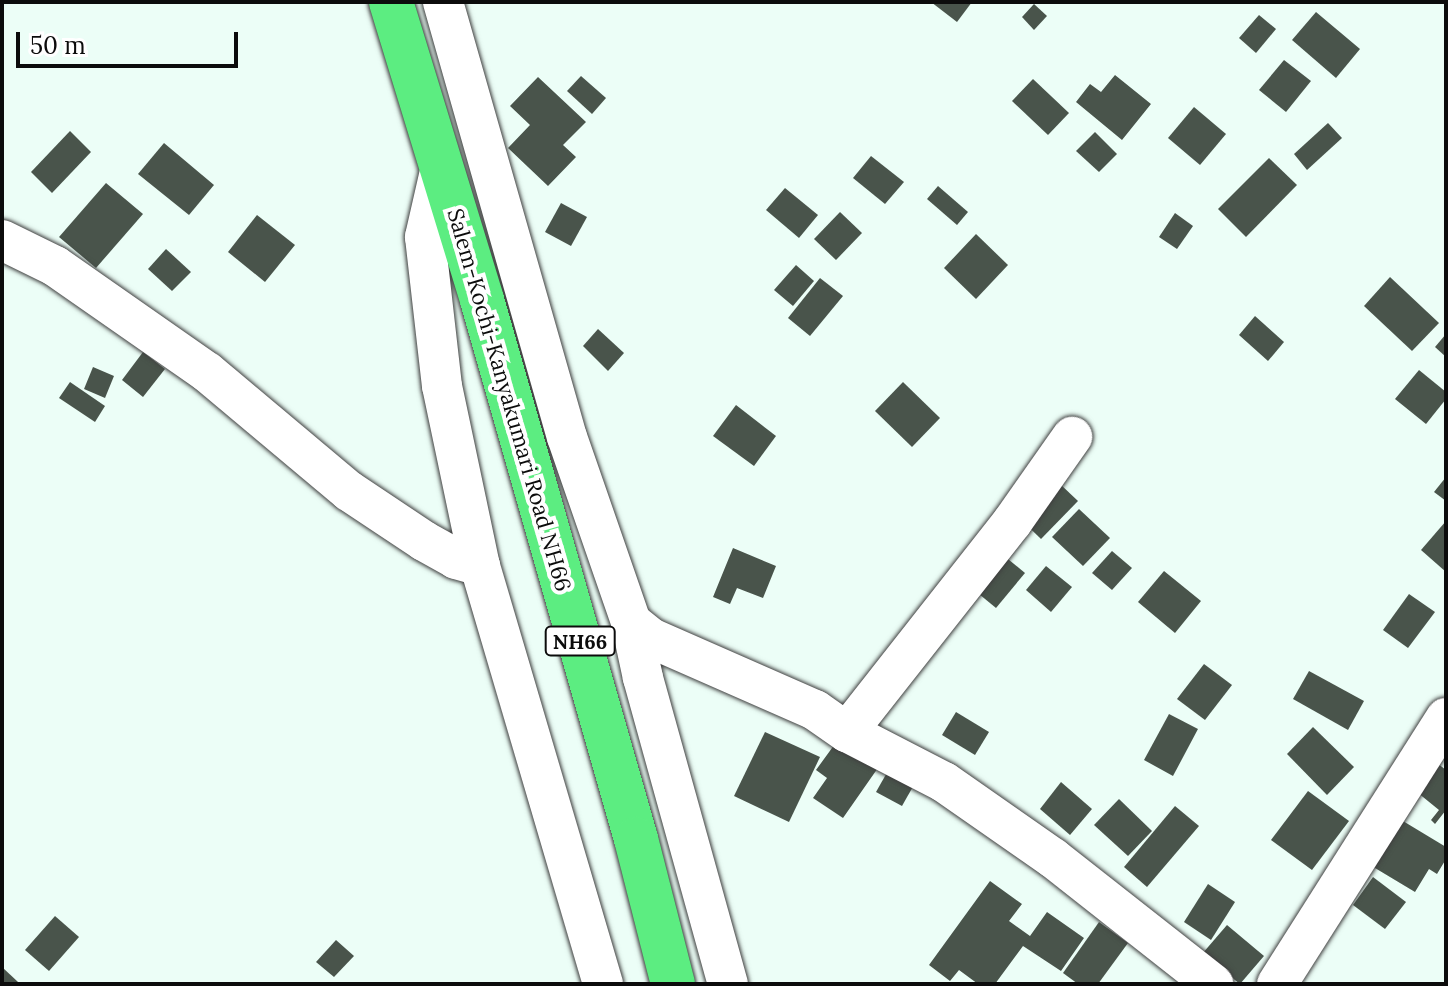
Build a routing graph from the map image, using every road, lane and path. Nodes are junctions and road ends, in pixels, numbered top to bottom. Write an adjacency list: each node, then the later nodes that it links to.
1 (391, 2): 3 (highway, Salem-Kochi-Kanyakumari Road NH66 / NH66)
2 (443, 2): 7 (street)
3 (441, 167): 6 (street); 11 (highway, Salem-Kochi-Kanyakumari Road NH66 / NH66)
4 (2, 240): 6 (street)
5 (1072, 437): 9 (street)
6 (480, 566): 10 (street)
7 (631, 622): 9 (street); 12 (street)
8 (1446, 718): 14 (street)
9 (847, 732): 13 (street)
10 (603, 984)
11 (673, 984)
12 (728, 984)
13 (1213, 984)
14 (1277, 984)

